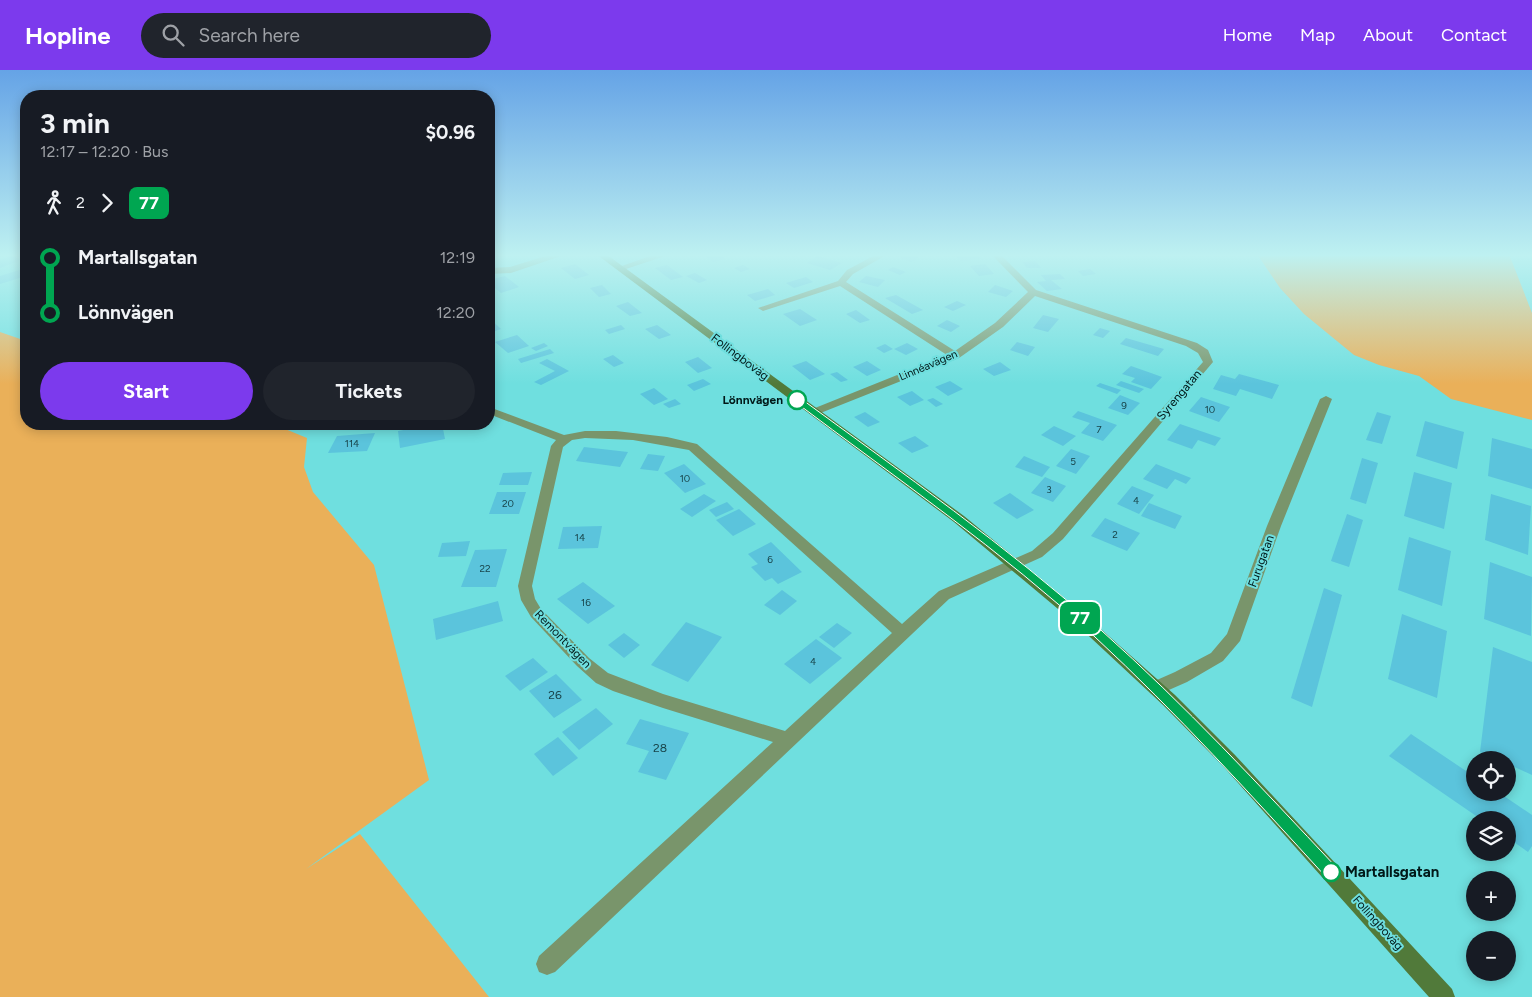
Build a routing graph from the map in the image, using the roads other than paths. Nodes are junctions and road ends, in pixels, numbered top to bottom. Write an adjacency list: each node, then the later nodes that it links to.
1 (659, 297): 10 (main road, Follingboväg)
2 (796, 297): 6 (street)
3 (863, 297): 7 (street)
4 (1028, 297): 7 (street, Linnéavägen)
5 (1049, 297): 12 (street, Syrengatan)
6 (762, 308)
7 (955, 356): 10 (street, Linnéavägen)
8 (1326, 399): 14 (street, Furugatan)
9 (495, 412): 11 (street)
10 (814, 412): 12 (main road, Follingboväg)
11 (564, 439): 13 (street); 15 (street, Remontvägen)
12 (1015, 562): 13 (street); 14 (main road, Follingboväg)
13 (903, 633): 15 (street)
14 (1156, 688): 17 (main road, Follingboväg)
15 (788, 738): 16 (street)
16 (547, 964)
17 (1444, 997)

